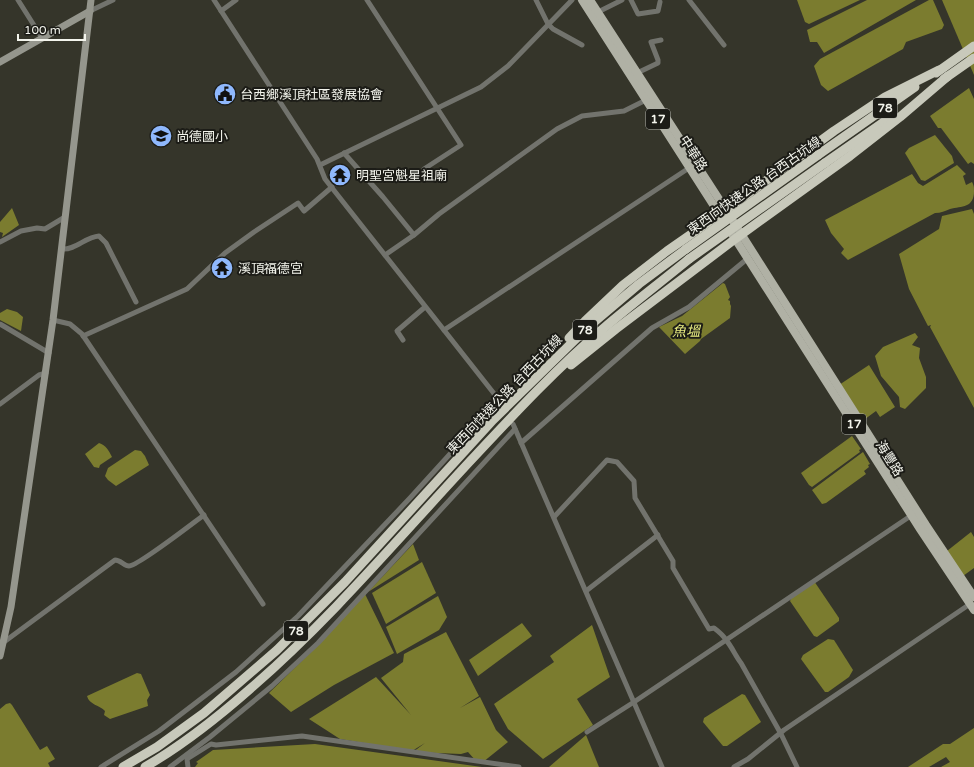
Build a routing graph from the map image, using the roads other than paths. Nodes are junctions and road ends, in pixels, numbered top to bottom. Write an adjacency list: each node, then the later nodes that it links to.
1 (18, 0): 19 (street)
2 (91, 0): 15 (street)
3 (112, 0): 15 (street)
4 (214, 0): 16 (street)
5 (236, 0): 16 (street)
6 (367, 0): 30 (street)
7 (536, 0): 18 (street)
8 (572, 0): 18 (street)
9 (582, 0): 29 (main road, 中華路 / 17)
10 (590, 0): 17 (main road, 中華路 / 17)
11 (622, 0): 17 (street)
12 (631, 0): 14 (street)
13 (689, 0): 22 (street)
14 (660, 2)
15 (90, 11): 19 (street); 37 (street)
16 (220, 11): 32 (street)
17 (598, 12): 27 (main road, 中華路 / 17)
18 (548, 24): 21 (street); 30 (street)
19 (42, 38): 25 (street)
20 (661, 40): 27 (street)
21 (582, 45)
22 (724, 46)
23 (974, 46): 26 (highway, 東西向快速公路 台西古坑線 / 78)
24 (974, 58): 28 (highway, 東西向快速公路 台西古坑線 / 78)
25 (0, 62)
26 (939, 70): 36 (highway); 56 (highway, 東西向快速公路 台西古坑線 / 78, bridge)
27 (637, 73): 36 (main road, 中華路 / 17)
28 (948, 76): 39 (highway); 58 (highway, 東西向快速公路 台西古坑線 / 78, bridge)
29 (646, 100): 33 (main road, 中華路 / 17); 38 (street)
30 (438, 108): 31 (street); 34 (street)
31 (344, 154): 32 (street); 38 (street)
32 (320, 165): 35 (street)
33 (689, 168): 36 (main road, 中華路 / 17); 48 (street)
34 (424, 169)
35 (332, 188): 42 (street); 49 (street)
36 (723, 212): 39 (main road, 中華路 / 17); 56 (highway)
37 (65, 217): 40 (street); 41 (street)
38 (414, 235): 42 (street)
39 (738, 237): 43 (main road, 海豐路 / 17); 58 (highway); 67 (main road, 海豐路 / 17)
40 (0, 242)
41 (62, 249): 44 (street); 46 (street)
42 (385, 255): 45 (street)
43 (747, 258): 60 (street); 62 (main road, 海豐路 / 17)
44 (136, 302)
45 (425, 307): 48 (street); 50 (street)
46 (53, 320): 49 (street); 51 (street)
47 (0, 324): 51 (street)
48 (444, 330): 53 (street)
49 (83, 336): 61 (street)
50 (403, 340)
51 (48, 353): 52 (street)
52 (46, 373): 54 (street); 69 (street)
53 (500, 399): 55 (street); 74 (street)
54 (0, 404)
55 (503, 404)
56 (493, 420): 75 (highway, 東西向快速公路 台西古坑線 / 78)
57 (513, 424): 59 (street)
58 (504, 426): 76 (highway, 東西向快速公路 台西古坑線 / 78)
59 (515, 429): 60 (street); 77 (street)
60 (521, 442): 63 (street)
61 (204, 515): 66 (street); 69 (street)
62 (912, 516): 67 (main road, 海豐路 / 17); 68 (street)
63 (554, 517): 64 (street); 65 (street)
64 (658, 535): 65 (street); 68 (street)
65 (586, 591): 71 (street)
66 (263, 604)
67 (973, 604): 73 (street)
68 (726, 640): 71 (street); 73 (street)
69 (4, 642): 70 (street)
70 (0, 656)
71 (634, 702): 72 (street); 80 (street)
72 (587, 732)
73 (781, 734): 81 (street); 82 (street)
74 (101, 767)
75 (123, 767)
76 (145, 767)
77 (170, 767)
78 (188, 767): 79 (street)
79 (519, 767)
80 (662, 767)
81 (734, 767)
82 (797, 767)

